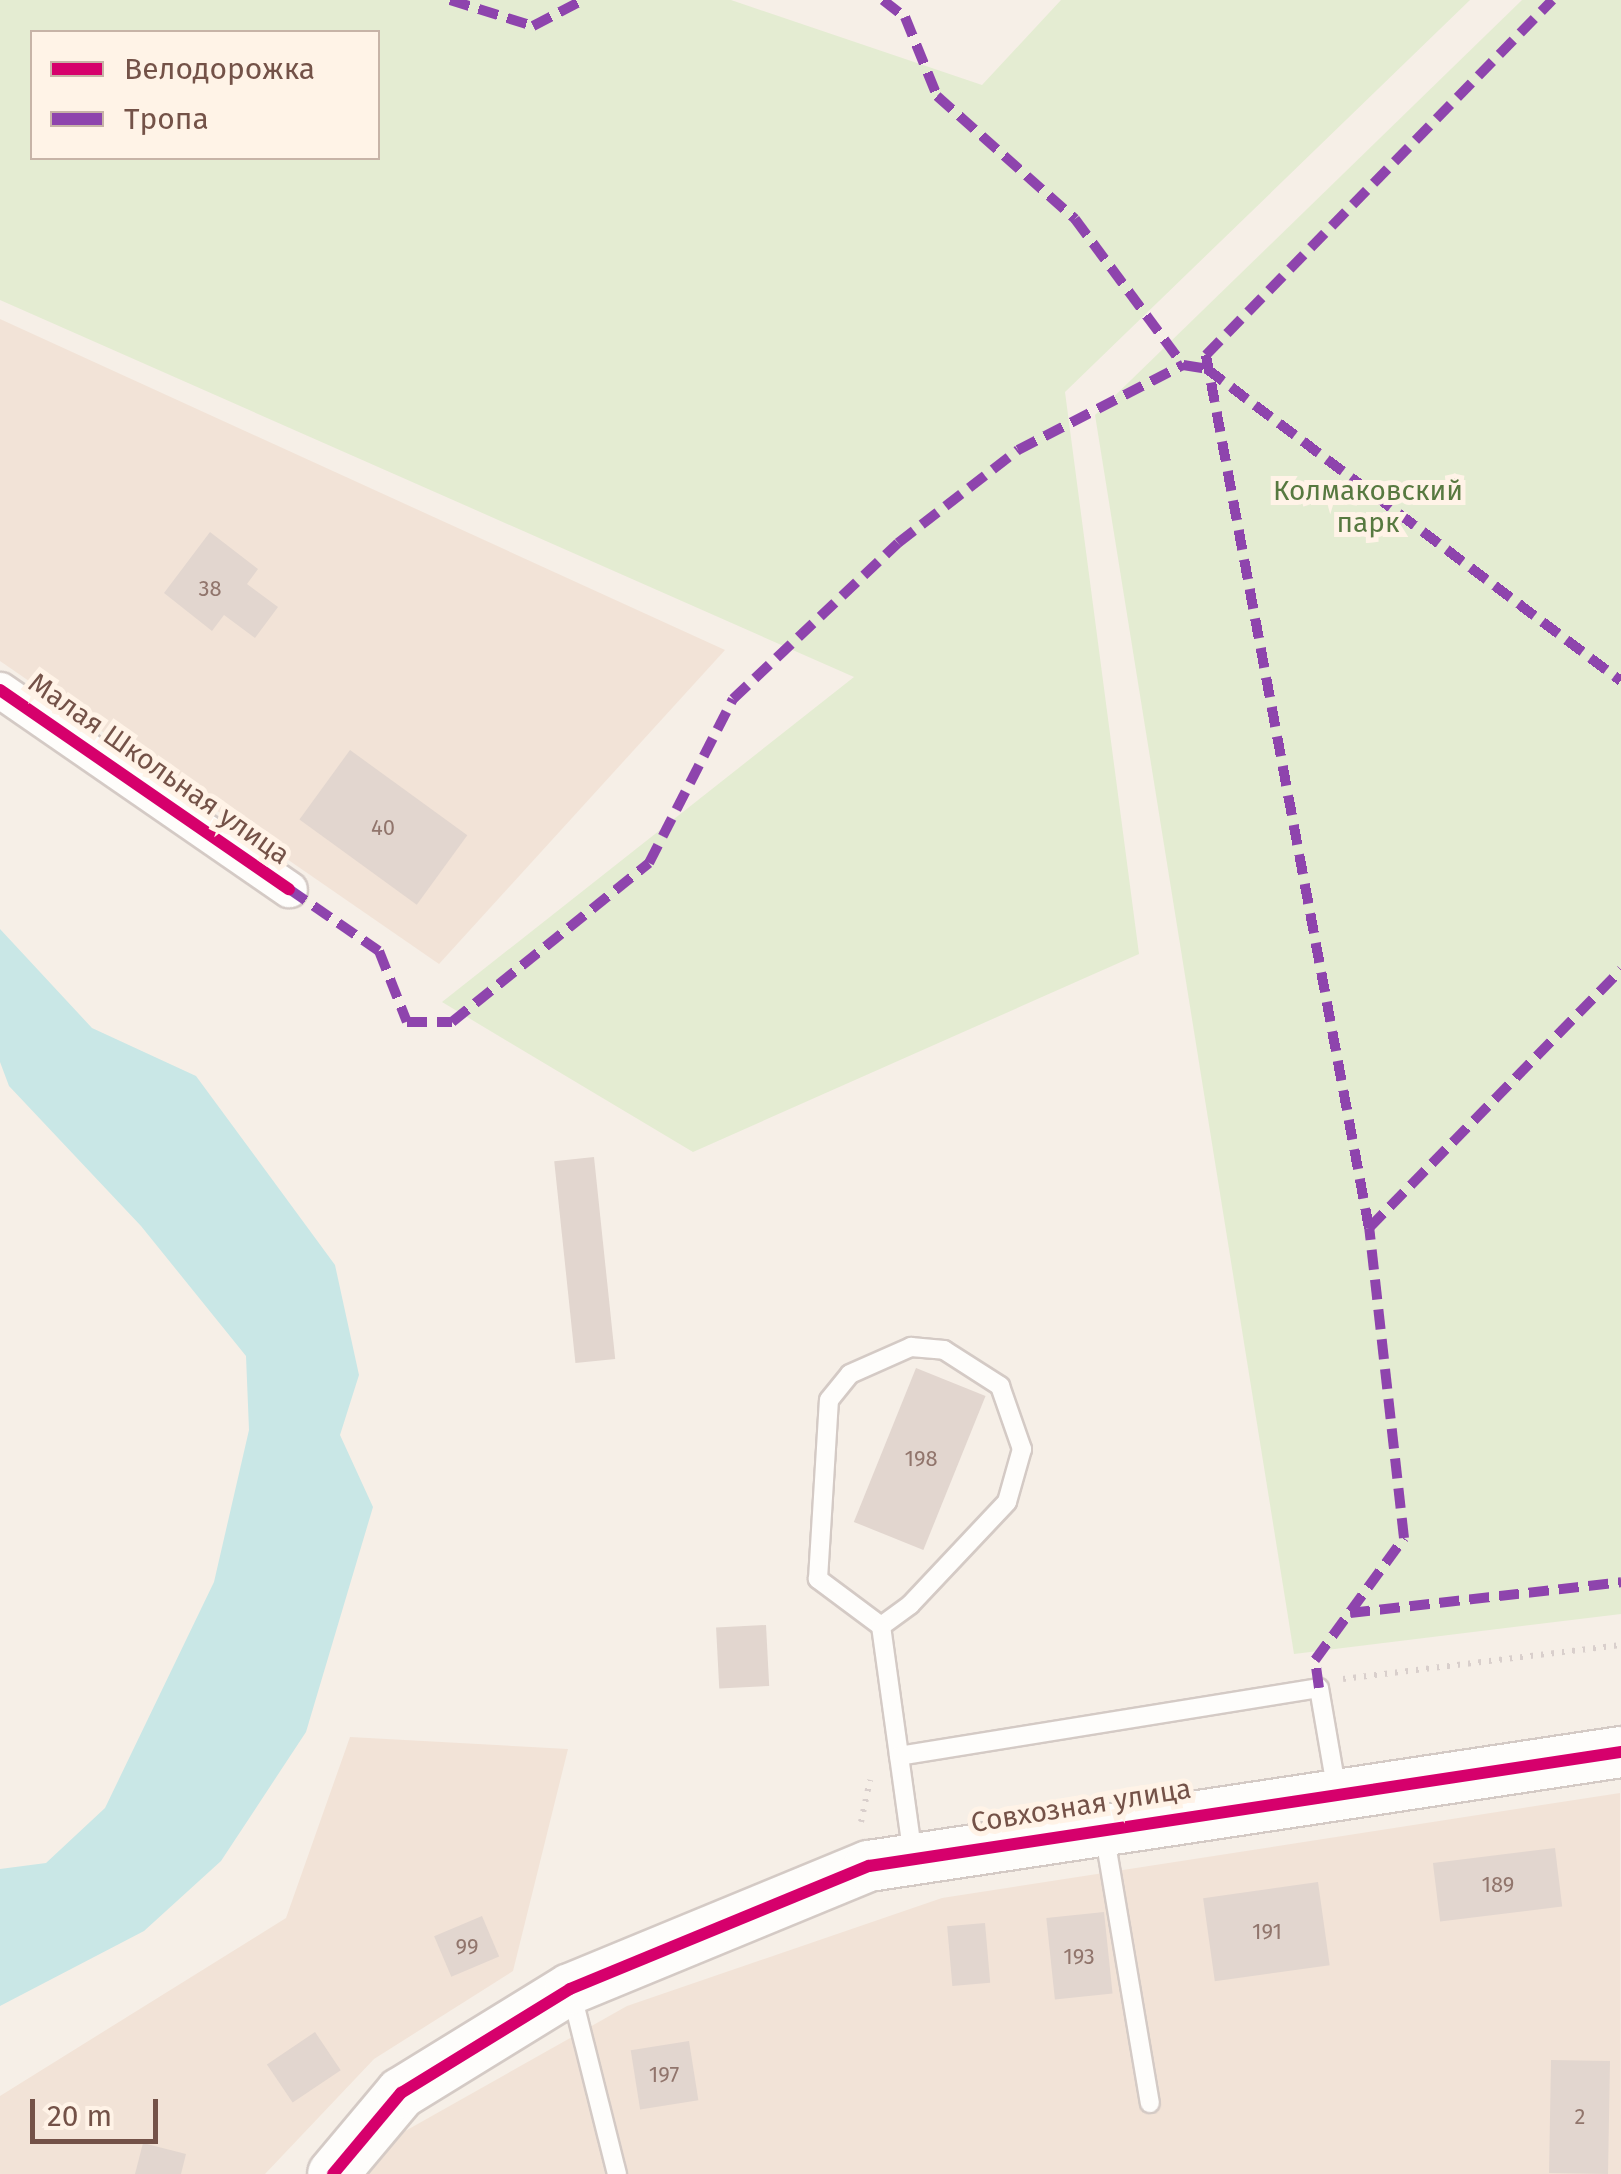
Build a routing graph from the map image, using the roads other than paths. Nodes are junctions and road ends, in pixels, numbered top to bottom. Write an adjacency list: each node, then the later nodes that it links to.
1 (0, 690): 2 (street, Малая Школьная улица)
2 (288, 890)
3 (881, 1626): 3 (lane); 5 (lane)
4 (1621, 1752): 6 (street, Совхозная улица)
5 (899, 1756): 6 (lane); 8 (lane)
6 (1337, 1792): 7 (street, Совхозная улица)
7 (1102, 1826): 8 (street, Совхозная улица); 10 (lane)
8 (913, 1859): 9 (street, Совхозная улица)
9 (570, 1989): 11 (street, Совхозная улица); 12 (lane)
10 (1150, 2103)
11 (332, 2174)
12 (617, 2174)

